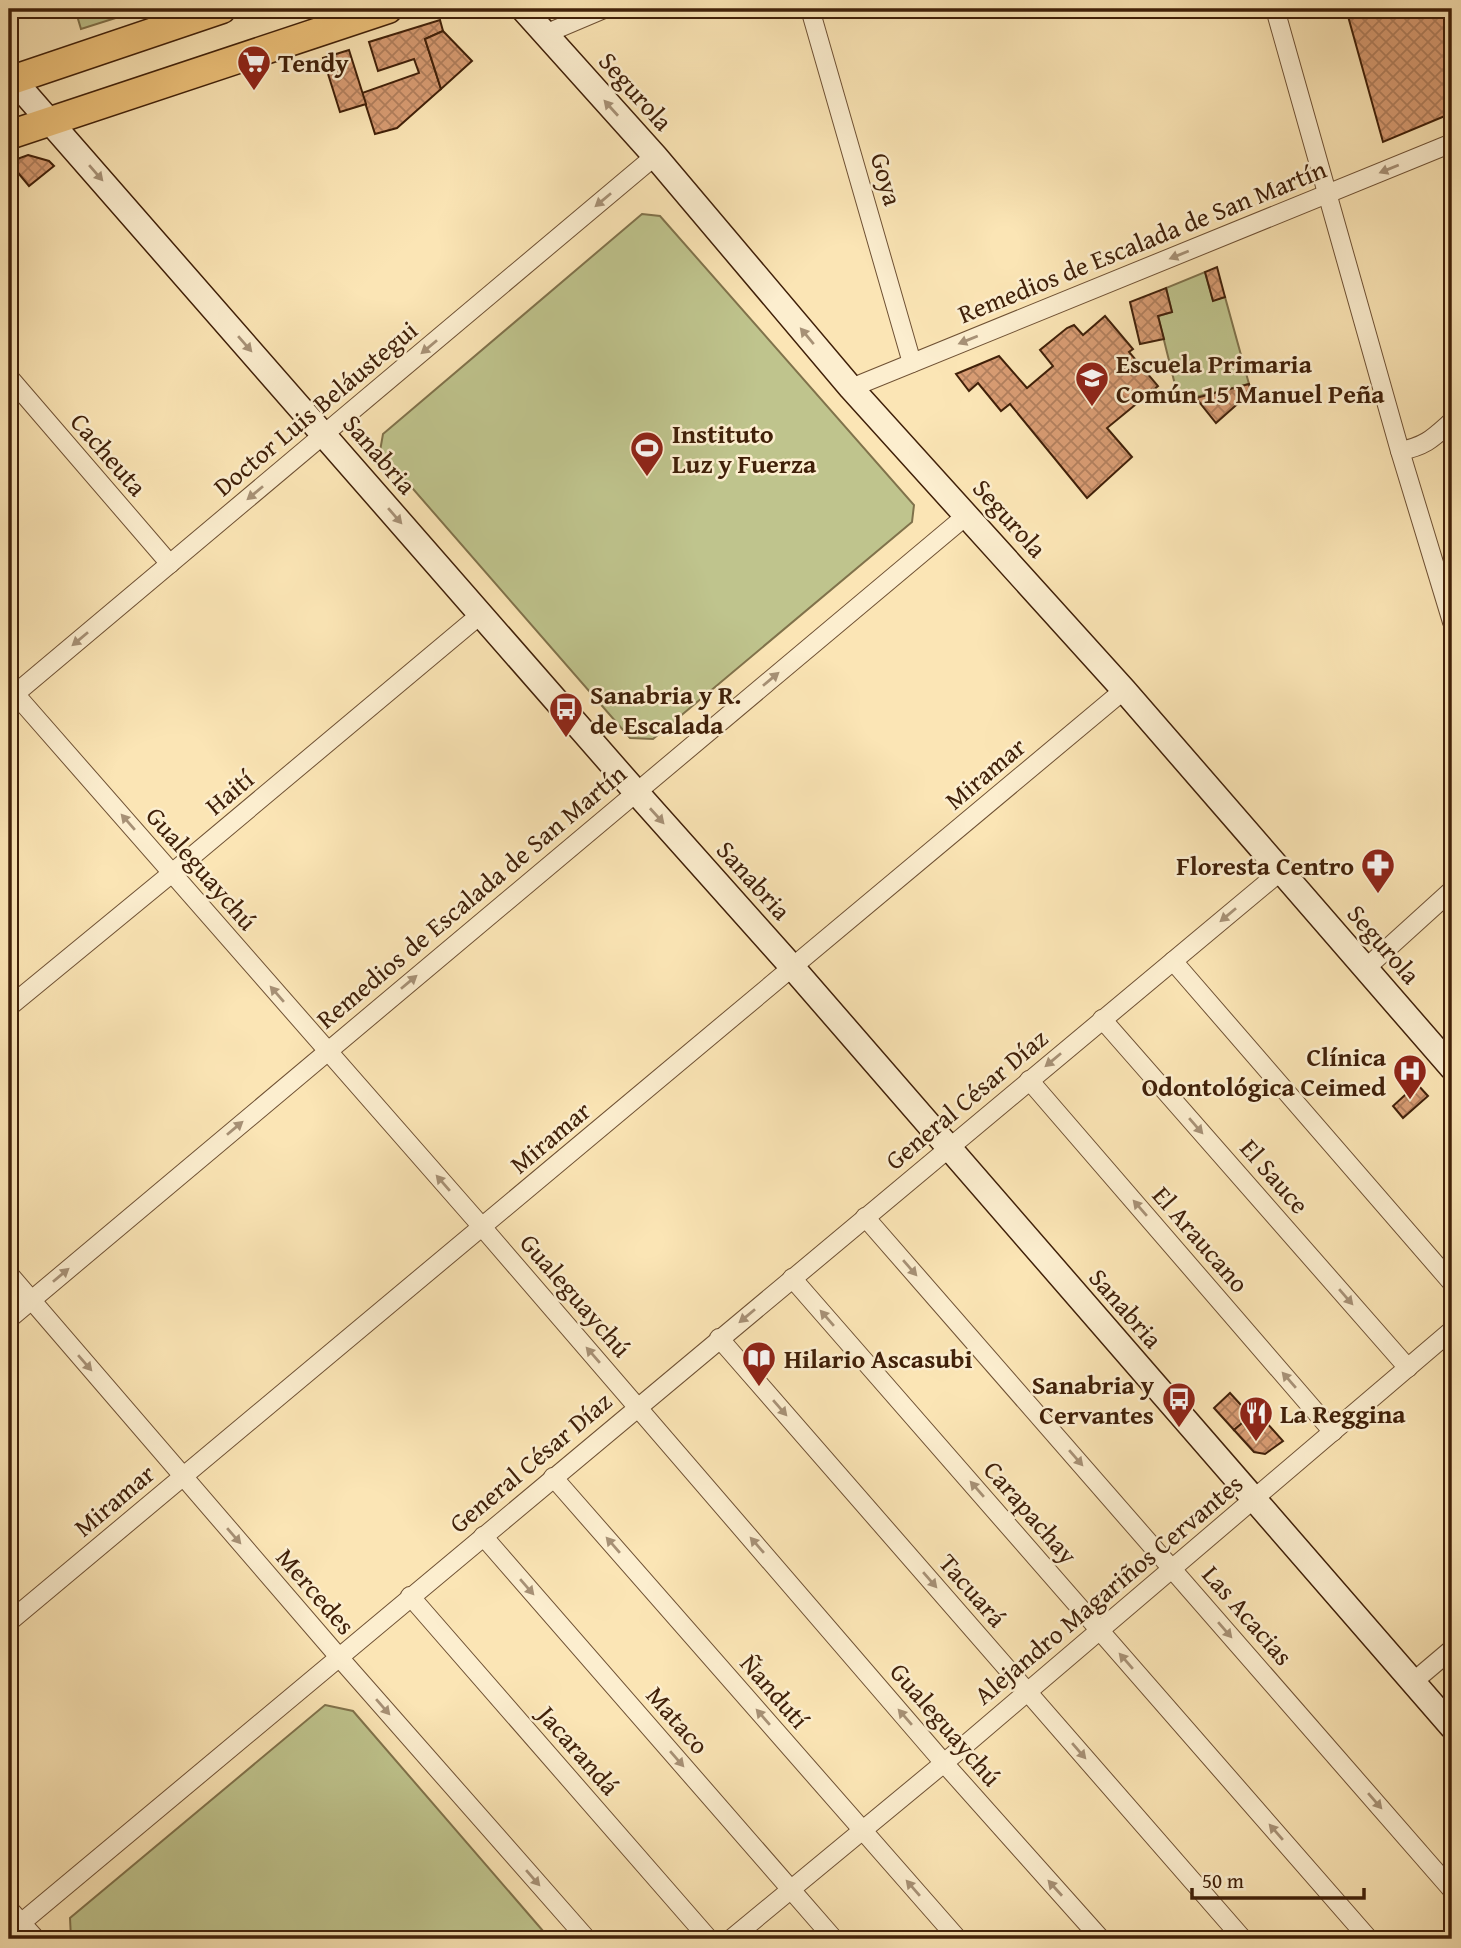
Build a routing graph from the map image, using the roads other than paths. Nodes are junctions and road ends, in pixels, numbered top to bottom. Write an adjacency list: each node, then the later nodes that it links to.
1 (222, 9): 8 (main road)
2 (388, 9): 9 (main road)
3 (523, 9): 7 (street, Segurola)
4 (604, 9): 7 (street)
5 (810, 9): 14 (street, Goya)
6 (1275, 9): 13 (street)
7 (545, 34): 12 (street, Segurola, one-way to 7)
8 (10, 79): 9 (street, Sanabria)
9 (51, 121): 10 (main road); 18 (street, Sanabria, one-way to 18)
10 (9, 135)
11 (1450, 148): 13 (street, Remedios de Escalada de San Martín, one-way to 13)
12 (655, 156): 16 (street, Segurola, one-way to 12); 18 (street, Doctor Luis Beláustegui, one-way to 18)
13 (1327, 195): 14 (street, Remedios de Escalada de San Martín, one-way to 14); 19 (street)
14 (912, 363): 16 (street, Remedios de Escalada de San Martín)
15 (9, 377): 21 (street, Cacheuta)
16 (851, 388): 20 (street, Segurola)
17 (1452, 421): 19 (street)
18 (324, 435): 21 (street, Doctor Luis Beláustegui, one-way to 21); 22 (street, Sanabria, one-way to 22)
19 (1400, 451): 23 (street)
20 (967, 515): 24 (street, Segurola); 26 (street, Remedios de Escalada de San Martín, one-way to 20)
21 (170, 564): 25 (street, Doctor Luis Beláustegui, one-way to 25)
22 (480, 615): 26 (street, Sanabria); 28 (street, Haití)
23 (1452, 622)
24 (1124, 691): 27 (street, Segurola); 31 (street, Miramar)
25 (11, 694): 28 (street, Gualeguaychú, one-way to 25)
26 (636, 792): 31 (street, Sanabria, one-way to 31); 35 (street, Remedios de Escalada de San Martín, one-way to 26)
27 (1280, 871): 30 (street, General César Díaz, one-way to 30); 32 (street, Segurola)
28 (172, 873): 33 (street, Haití); 35 (street, Gualeguaychú, one-way to 28)
29 (1452, 890): 32 (street)
30 (1173, 961): 34 (street, General César Díaz); 43 (street)
31 (793, 968): 38 (street, Sanabria); 40 (street, Miramar)
32 (1366, 968): 36 (street, Segurola)
33 (9, 1007)
34 (1102, 1019): 37 (street, General César Díaz, one-way to 37); 48 (street, El Sauce, one-way to 48)
35 (326, 1050): 40 (street, Gualeguaychú, one-way to 35); 44 (street, Remedios de Escalada de San Martín, one-way to 35)
36 (1452, 1068)
37 (1029, 1080): 38 (street, General César Díaz); 50 (street, El Araucano, one-way to 37)
38 (948, 1148): 39 (street, General César Díaz); 53 (street, Sanabria)
39 (865, 1217): 42 (street, General César Díaz); 55 (street, Las Acacias, one-way to 55)
40 (483, 1228): 49 (street, Gualeguaychú, one-way to 40); 51 (street, Miramar)
41 (9, 1274): 44 (street, Mercedes)
42 (792, 1278): 47 (street, General César Díaz, one-way to 47); 58 (street, Carapachay, one-way to 42)
43 (1452, 1283)
44 (31, 1300): 45 (street, Remedios de Escalada de San Martín); 51 (street, Mercedes, one-way to 51)
45 (9, 1319)
46 (1452, 1330): 48 (street, Alejandro Magariños Cervantes)
47 (719, 1338): 49 (street, General César Díaz); 62 (street, Tacuará, one-way to 62)
48 (1408, 1368): 50 (street, Alejandro Magariños Cervantes)
49 (637, 1406): 52 (street, General César Díaz); 64 (street, Gualeguaychú, one-way to 49)
50 (1333, 1432): 53 (street, Alejandro Magariños Cervantes)
51 (183, 1477): 57 (street, Miramar); 60 (street, Mercedes, one-way to 60)
52 (553, 1477): 54 (street, General César Díaz); 65 (street, Ñandutí, one-way to 52)
53 (1255, 1499): 55 (street, Alejandro Magariños Cervantes); 61 (street, Sanabria)
54 (482, 1536): 56 (street, General César Díaz); 66 (street, Mataco, one-way to 66)
55 (1173, 1569): 58 (street, Alejandro Magariños Cervantes); 67 (street, Las Acacias, one-way to 67)
56 (410, 1596): 60 (street, General César Díaz); 72 (street, Jacarandá)
57 (9, 1622)
58 (1100, 1631): 62 (street, Alejandro Magariños Cervantes); 78 (street, Carapachay, one-way to 58)
59 (1452, 1648): 61 (street)
60 (338, 1656): 69 (street, General César Díaz); 71 (street, Mercedes, one-way to 71)
61 (1413, 1682): 63 (street, Sanabria)
62 (1028, 1692): 64 (street, Alejandro Magariños Cervantes); 77 (street, Tacuará, one-way to 77)
63 (1452, 1727)
64 (944, 1763): 65 (street, Alejandro Magariños Cervantes); 76 (street, Gualeguaychú, one-way to 64)
65 (863, 1830): 66 (street, Alejandro Magariños Cervantes); 75 (street, Ñandutí, one-way to 65)
66 (791, 1890): 73 (street, Alejandro Magariños Cervantes); 74 (street, Mataco)
67 (1452, 1891)
68 (9, 1909): 69 (street)
69 (15, 1928): 70 (street)
70 (36, 1939)
71 (587, 1939)
72 (709, 1939)
73 (731, 1939)
74 (834, 1939)
75 (958, 1939)
76 (1101, 1939)
77 (1243, 1939)
78 (1369, 1939)

